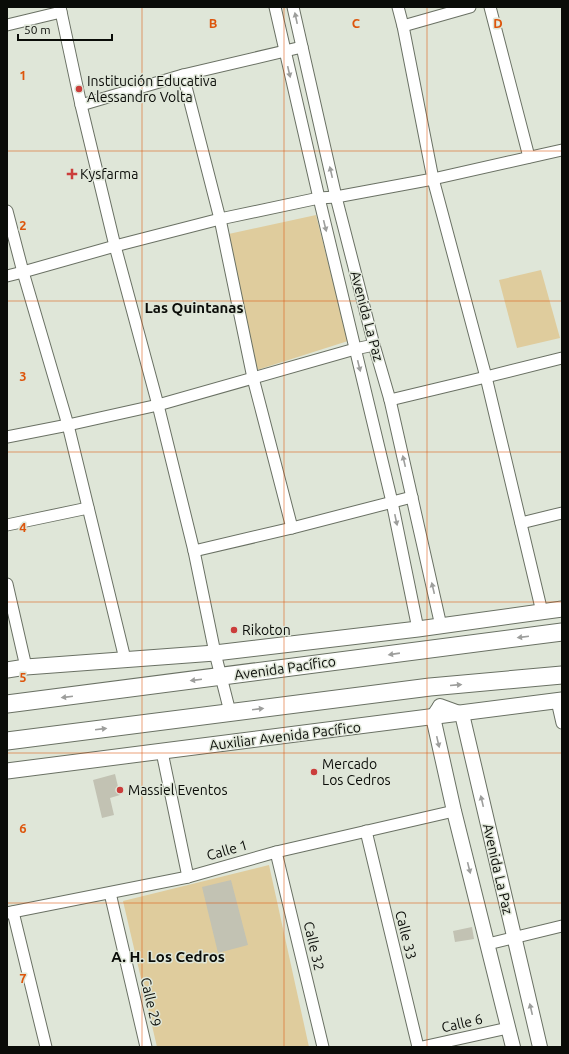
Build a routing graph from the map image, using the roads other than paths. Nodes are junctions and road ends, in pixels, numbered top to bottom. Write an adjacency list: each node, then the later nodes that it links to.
1 (275, 7): 10 (street)
2 (293, 7): 9 (street, Avenida La Paz, one-way to 2)
3 (398, 7): 8 (street)
4 (470, 7): 8 (street)
5 (490, 7): 14 (street)
6 (61, 10): 7 (street); 12 (street)
7 (7, 25)
8 (403, 26): 15 (street)
9 (302, 47): 10 (street); 16 (street, Avenida La Paz, one-way to 9)
10 (284, 51): 11 (street); 17 (street, one-way to 17)
11 (183, 75): 12 (street); 19 (street)
12 (80, 105): 20 (street)
13 (562, 150): 14 (street)
14 (529, 158): 15 (street)
15 (433, 179): 16 (street); 26 (street)
16 (336, 197): 17 (street); 23 (street, Avenida La Paz)
17 (319, 198): 19 (street); 24 (street, one-way to 24)
18 (7, 211): 21 (street)
19 (220, 219): 20 (street); 27 (street)
20 (114, 246): 21 (street); 29 (street)
21 (23, 272): 22 (street); 30 (street)
22 (7, 276)
23 (374, 345): 24 (street); 28 (street, Avenida La Paz)
24 (355, 349): 27 (street); 33 (street, one-way to 33)
25 (562, 358): 26 (street)
26 (486, 377): 28 (street); 36 (street)
27 (253, 378): 29 (street); 38 (street)
28 (390, 400): 32 (street, Avenida La Paz, one-way to 28)
29 (158, 405): 30 (street); 39 (street)
30 (68, 425): 31 (street); 34 (street)
31 (7, 437)
32 (412, 497): 33 (street); 43 (street, Avenida La Paz, one-way to 32)
33 (392, 502): 38 (street); 44 (street, one-way to 44)
34 (88, 508): 37 (street); 47 (street)
35 (562, 513): 36 (street)
36 (521, 523): 42 (street)
37 (7, 525)
38 (292, 528): 39 (street)
39 (194, 551): 46 (street)
40 (7, 584): 48 (street)
41 (562, 609): 42 (main road)
42 (542, 612): 43 (main road)
43 (441, 626): 44 (main road)
44 (418, 629): 46 (main road)
45 (562, 632): 51 (main road, Avenida Pacífico, one-way to 51)
46 (215, 653): 47 (main road); 51 (street)
47 (125, 659): 48 (main road)
48 (26, 667): 49 (main road)
49 (7, 670)
50 (562, 675): 52 (main road, one-way to 50)
51 (221, 677): 54 (main road, Avenida Pacífico, one-way to 54); 56 (street)
52 (430, 687): 55 (street); 56 (main road, one-way to 52)
53 (559, 701): 57 (main road, Auxiliar Avenida Pacífico); 58 (street)
54 (7, 704)
55 (436, 711): 57 (main road, Auxiliar Avenida Pacífico); 60 (main road, Auxiliar Avenida Pacífico); 62 (street, one-way to 62)
56 (230, 712): 59 (main road, one-way to 56)
57 (462, 714): 69 (street, Avenida La Paz, one-way to 57)
58 (562, 722)
59 (7, 741)
60 (162, 752): 61 (main road, Auxiliar Avenida Pacífico); 65 (street)
61 (7, 771)
62 (454, 811): 63 (street, Calle 1); 70 (street, one-way to 70)
63 (366, 831): 64 (street, Calle 1); 75 (street, Calle 33)
64 (276, 852): 65 (street, Calle 1); 74 (street, Calle 32)
65 (188, 876): 66 (street, Calle 1)
66 (110, 893): 67 (street, Calle 1); 73 (street, Calle 29)
67 (10, 913): 72 (street)
68 (562, 926): 69 (street)
69 (514, 937): 70 (street); 78 (street, Avenida La Paz, one-way to 69)
70 (488, 944): 71 (street)
71 (508, 1028): 76 (street, Calle 6); 77 (street)
72 (46, 1047)
73 (146, 1047)
74 (322, 1047)
75 (418, 1047)
76 (422, 1047)
77 (513, 1047)
78 (540, 1047)

